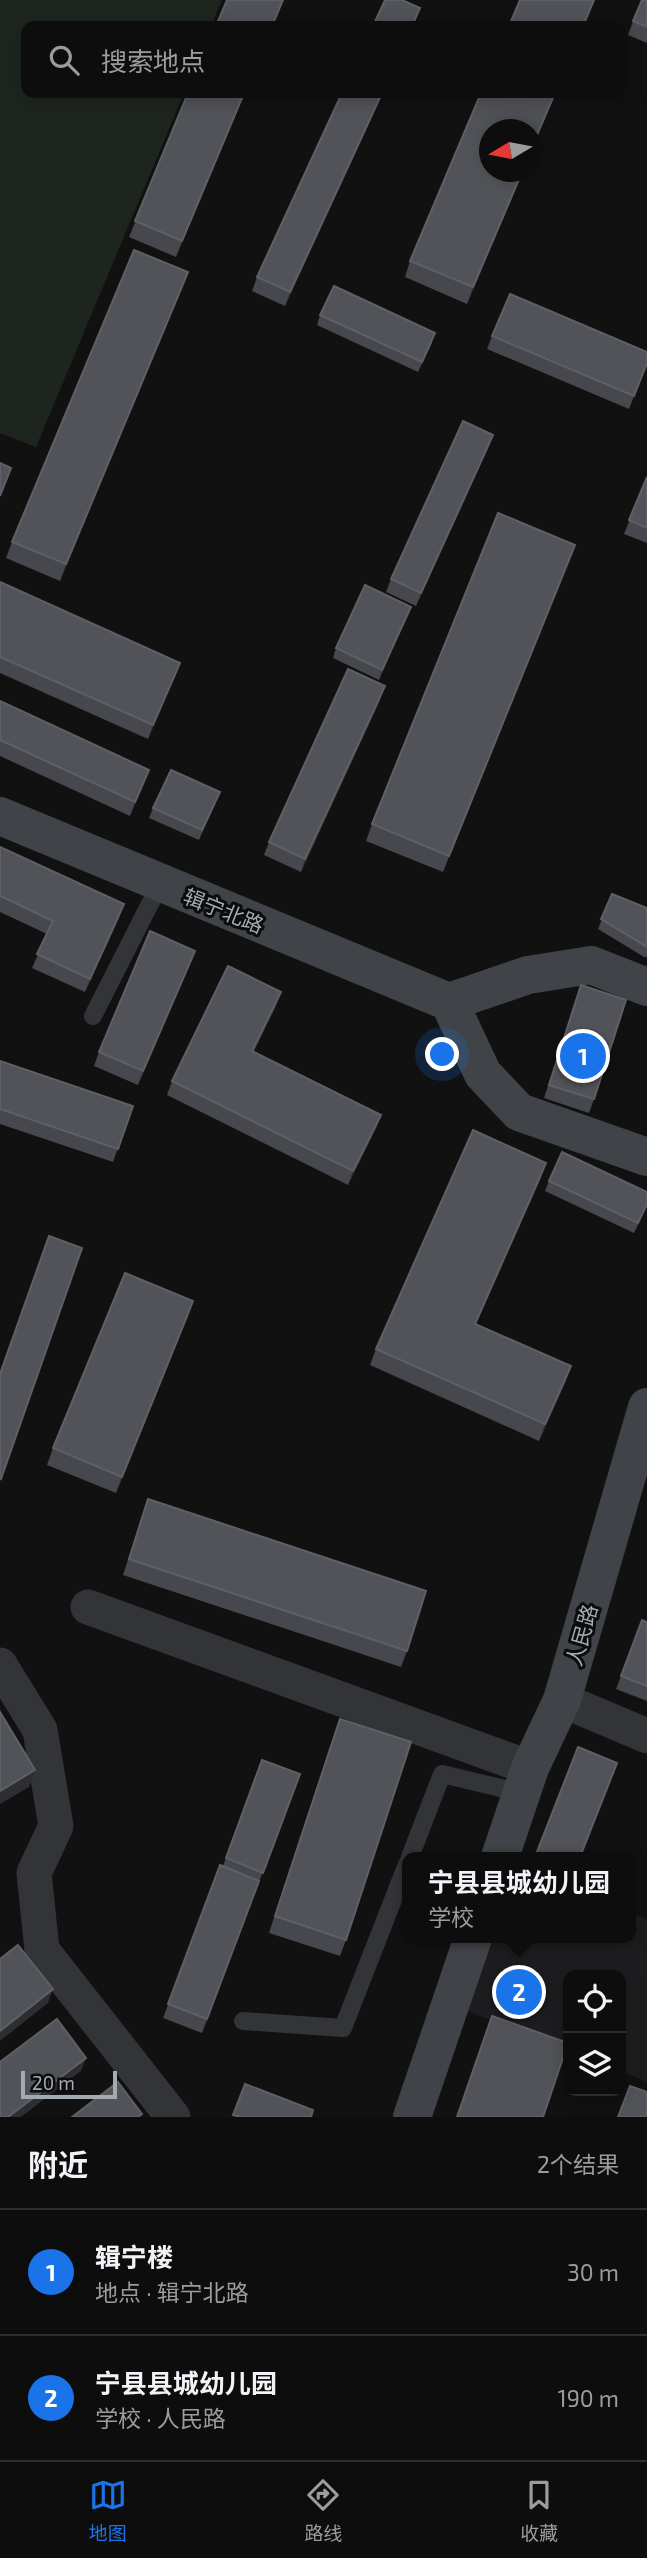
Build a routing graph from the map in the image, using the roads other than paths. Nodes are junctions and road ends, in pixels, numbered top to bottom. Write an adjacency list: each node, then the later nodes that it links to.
1 (0, 816): 2 (street, 辑宁北路)
2 (160, 884): 4 (street, 辑宁北路); 5 (lane)
3 (647, 987): 4 (street)
4 (449, 1002): 6 (street)
5 (93, 1016)
6 (640, 1151)
7 (647, 1407): 10 (street, 人民路)
8 (88, 1607): 12 (street)
9 (0, 1665): 18 (street)
10 (562, 1700): 11 (street); 12 (street, 人民路)
11 (647, 1736)
12 (526, 1781): 13 (lane); 14 (street, 人民路)
13 (412, 1852)
14 (502, 1852)
15 (402, 1877): 17 (lane)
16 (471, 1943): 19 (street)
17 (243, 2021)
18 (173, 2117)
19 (412, 2117)

